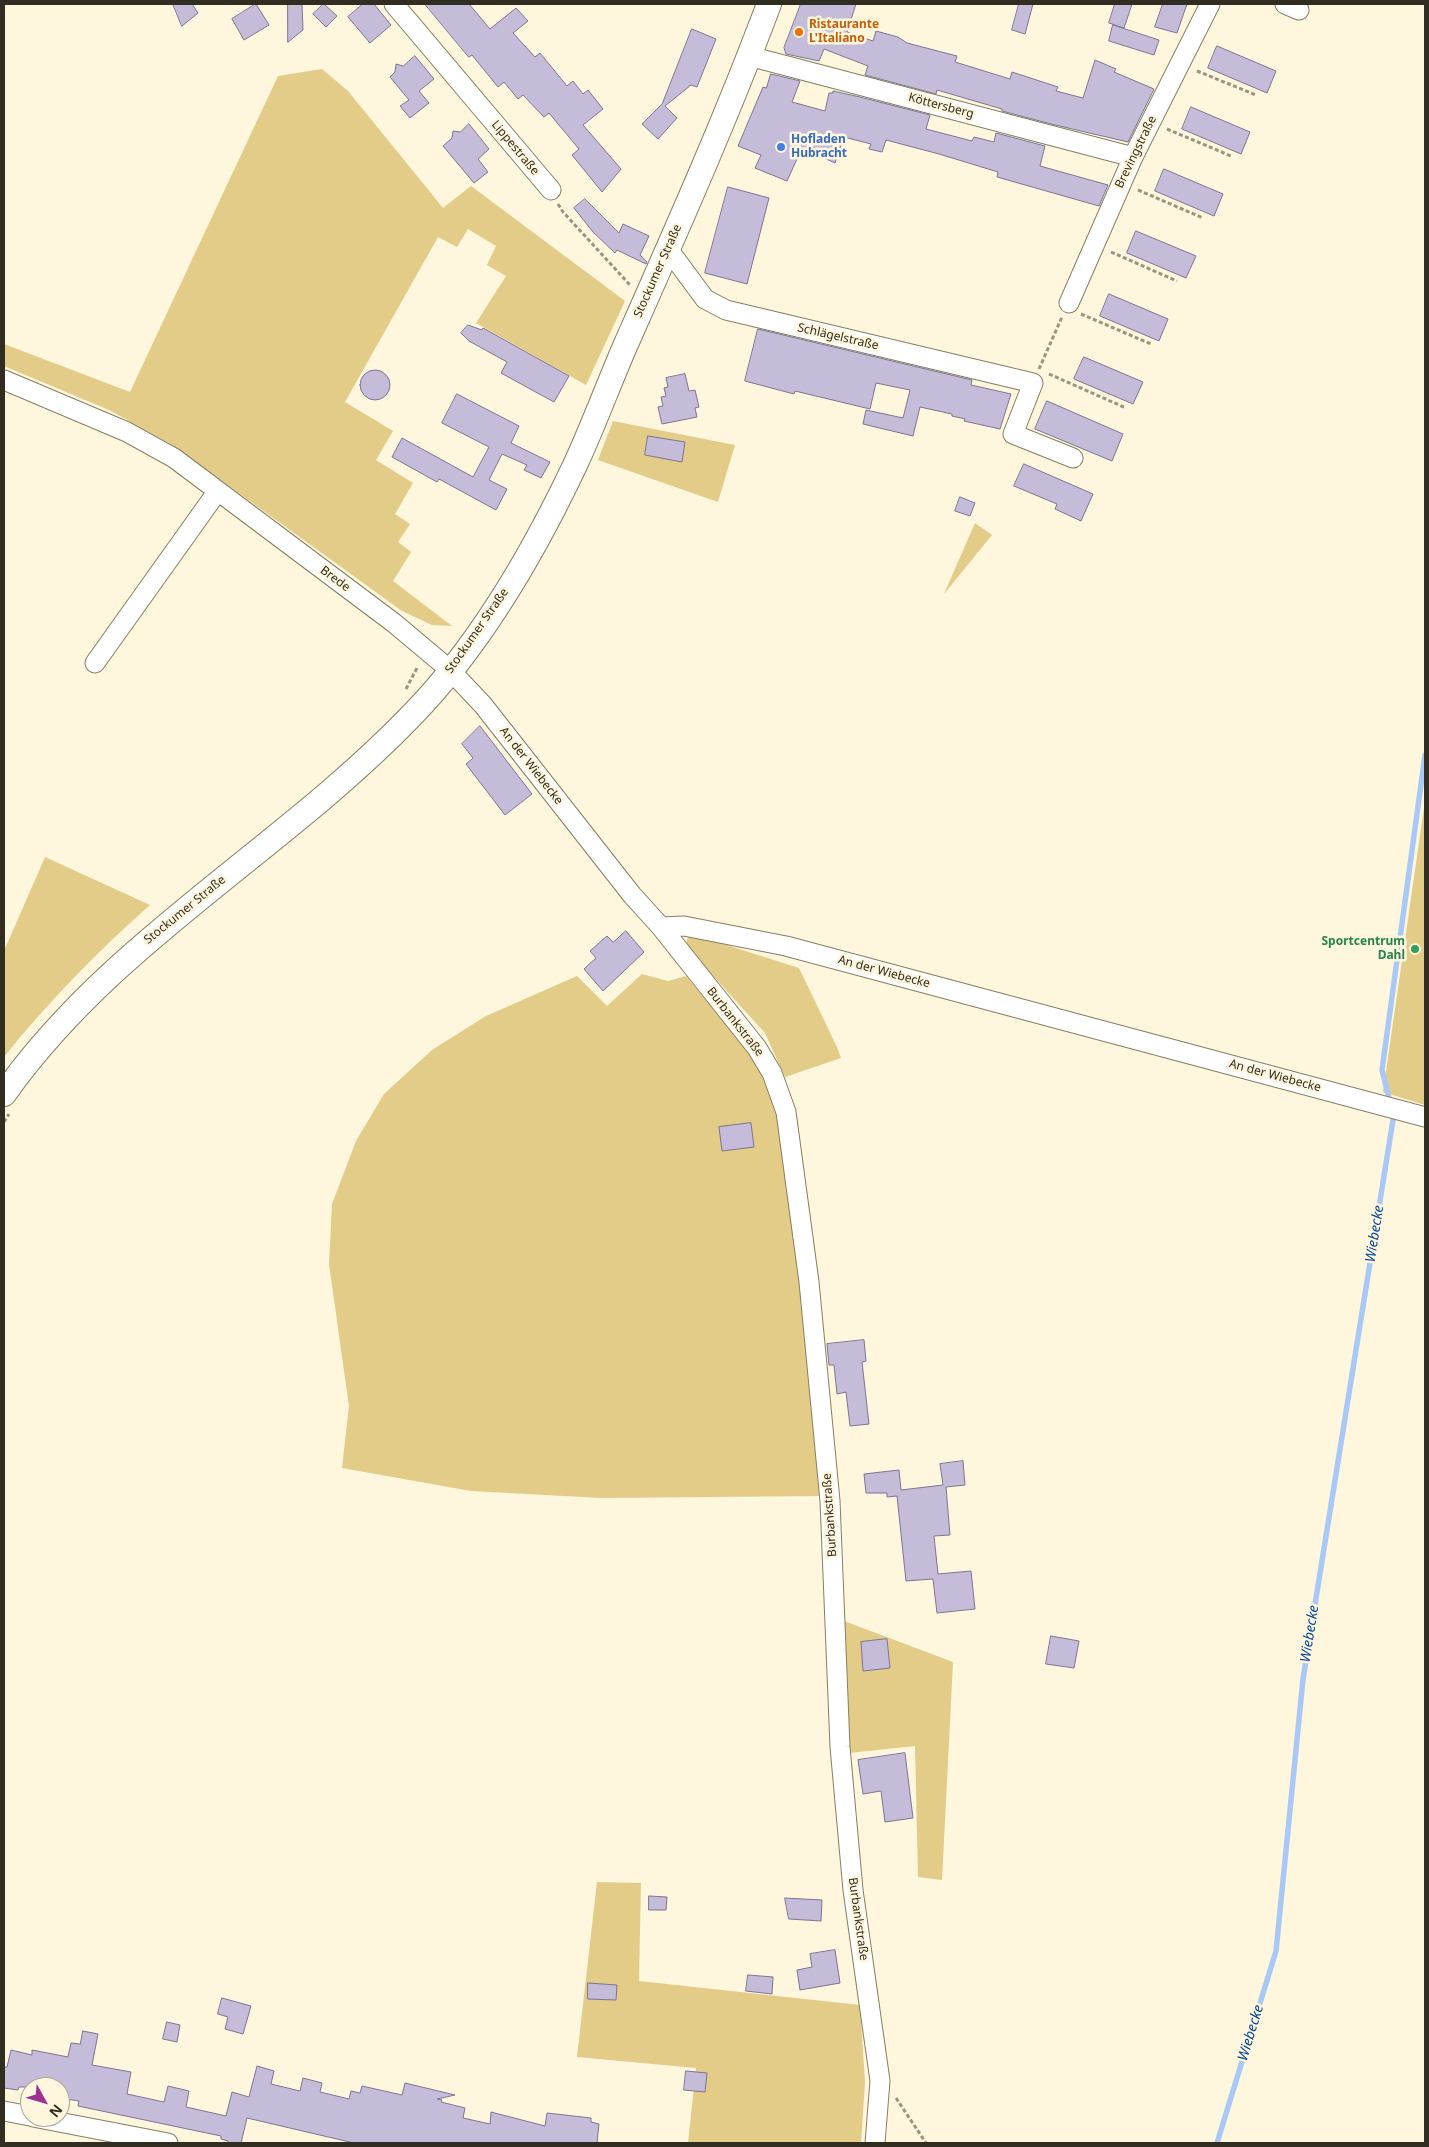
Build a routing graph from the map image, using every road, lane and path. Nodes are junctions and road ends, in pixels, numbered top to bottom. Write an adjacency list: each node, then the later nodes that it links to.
1 (394, 4): 11 (street, Lippestraße)
2 (769, 4): 4 (main road, Stockumer Straße)
3 (1210, 4): 5 (street, Brevingstraße)
4 (749, 56): 8 (street, Köttersberg); 14 (main road, Stockumer Straße)
5 (1180, 64): 6 (path); 7 (street, Brevingstraße)
6 (1256, 95)
7 (1150, 122): 8 (street, Brevingstraße); 9 (path)
8 (1133, 156): 10 (street, Brevingstraße)
9 (1231, 156)
10 (1121, 183): 12 (path); 13 (street, Brevingstraße)
11 (550, 190): 16 (path)
12 (1203, 218)
13 (1094, 244): 15 (path); 17 (street, Brevingstraße)
14 (668, 249): 19 (street, Schlägelstraße); 25 (main road, Stockumer Straße)
15 (1177, 281)
16 (635, 291)
17 (1068, 305): 18 (path); 19 (path)
18 (1151, 344)
19 (1036, 377): 21 (path); 22 (street)
20 (4, 380): 23 (street, Brede)
21 (1126, 408)
22 (1073, 458)
23 (217, 492): 24 (street); 25 (street, Brede)
24 (95, 663)
25 (450, 670): 26 (street, An der Wiebecke); 27 (main road, Stockumer Straße)
26 (661, 927): 28 (street, An der Wiebecke); 29 (street, Burbankstraße)
27 (4, 1094)
28 (1425, 1117)
29 (880, 2081): 34 (street, Burbankstraße); 35 (path)
30 (4, 2111): 31 (street)
31 (20, 2115)
32 (70, 2124): 33 (street)
33 (168, 2143)
34 (875, 2143)
35 (926, 2143)

